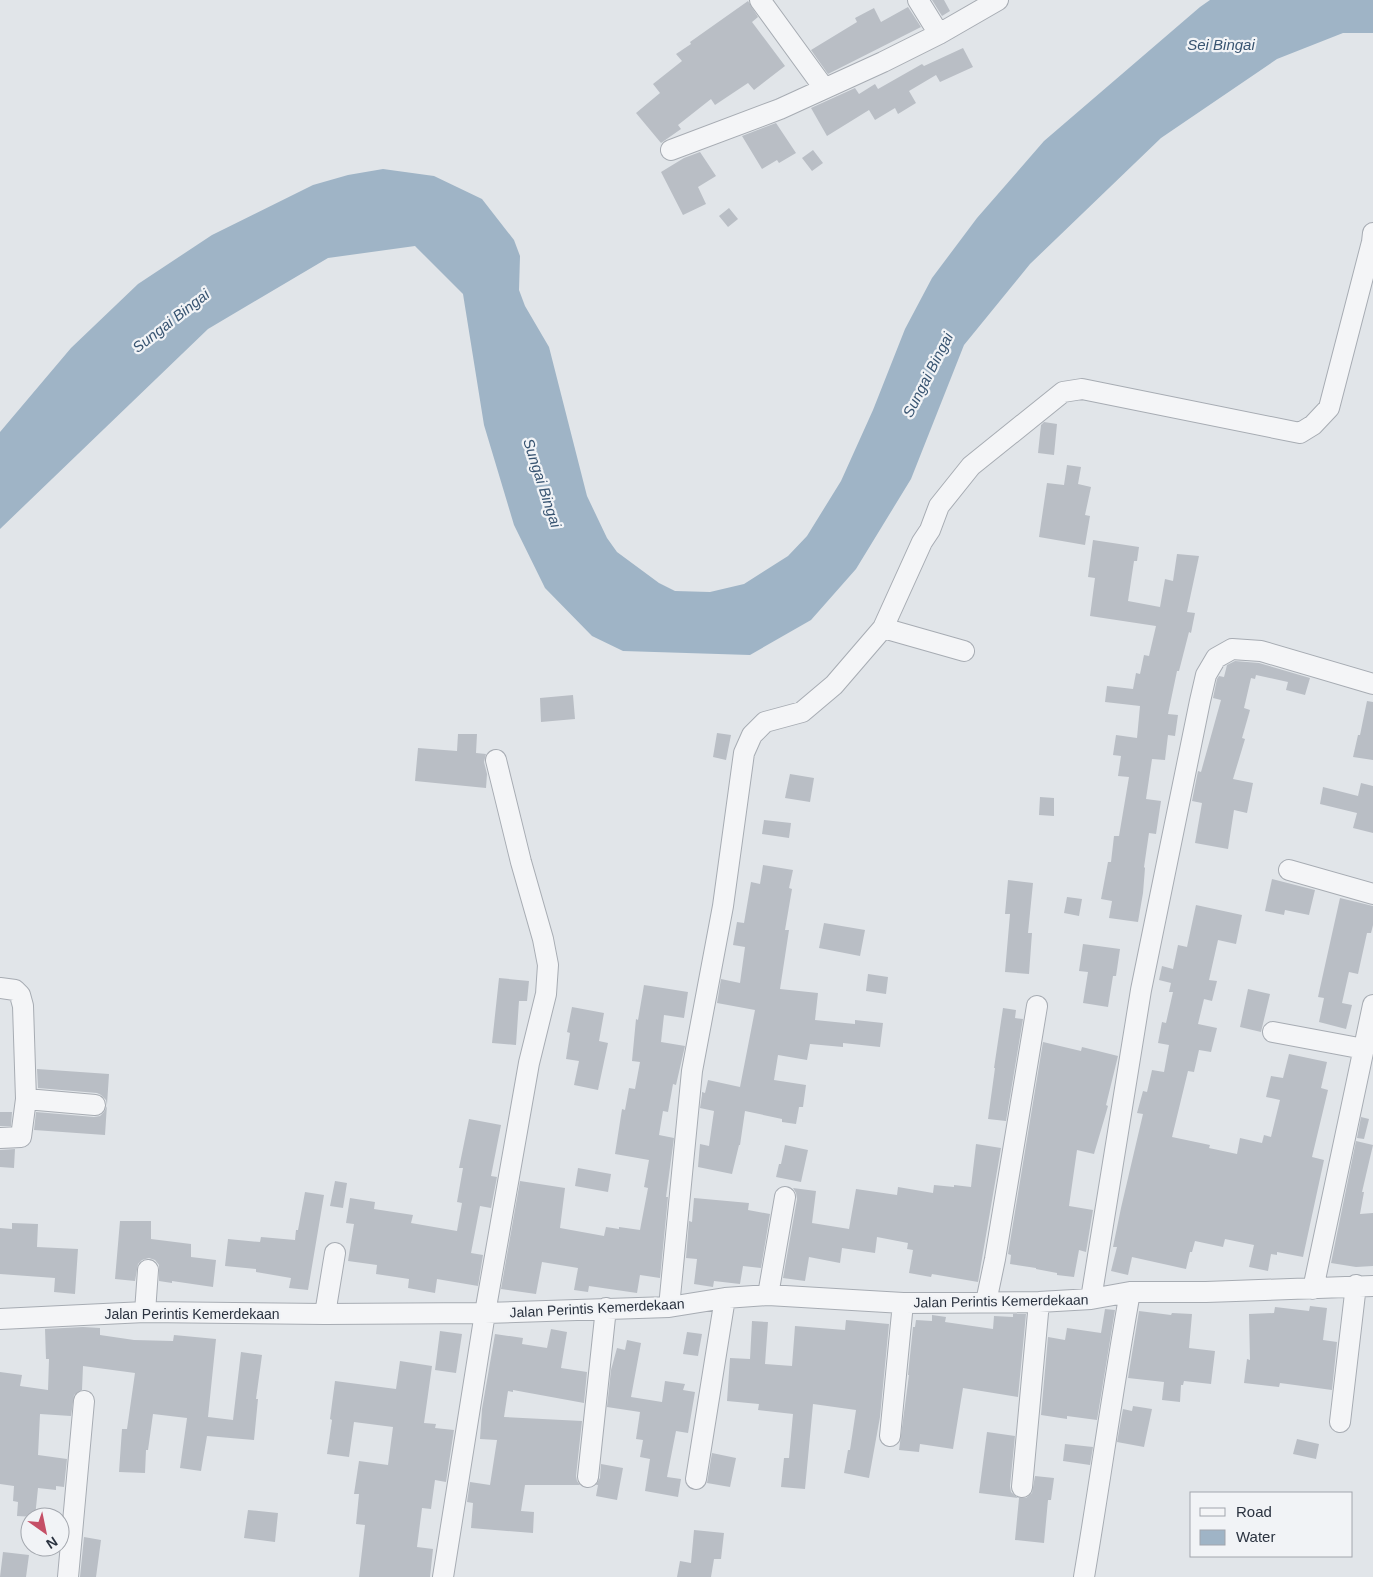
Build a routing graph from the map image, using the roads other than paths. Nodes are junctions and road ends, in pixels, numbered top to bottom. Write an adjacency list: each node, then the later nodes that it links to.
1 (760, 0): 5 (street)
2 (918, 0): 4 (street)
3 (998, 0): 4 (street)
4 (939, 34): 5 (street)
5 (824, 88): 6 (street)
6 (671, 150)
7 (1373, 233): 8 (street)
8 (883, 628): 9 (street); 34 (street)
9 (964, 651)
10 (1373, 684): 30 (street)
11 (496, 760): 37 (street)
12 (1289, 870): 13 (street)
13 (1373, 894)
14 (0, 988): 19 (street)
15 (1373, 1005): 18 (street)
16 (1038, 1006): 31 (street)
17 (1273, 1032): 18 (street)
18 (1364, 1050): 26 (street)
19 (26, 1100): 20 (street); 21 (street)
20 (95, 1105)
21 (0, 1138)
22 (785, 1198): 28 (street)
23 (334, 1254): 38 (street)
24 (148, 1270): 36 (street)
25 (1364, 1286): 26 (street, Jalan Perintis Kemerdekaan); 41 (street)
26 (1314, 1289): 27 (street, Jalan Perintis Kemerdekaan)
27 (1130, 1292): 30 (street, Jalan Perintis Kemerdekaan); 48 (street)
28 (768, 1295): 29 (street, Jalan Perintis Kemerdekaan); 33 (street, Jalan Perintis Kemerdekaan)
29 (725, 1298): 34 (street, Jalan Perintis Kemerdekaan); 44 (street)
30 (1091, 1299): 32 (street, Jalan Perintis Kemerdekaan)
31 (986, 1302): 32 (street, Jalan Perintis Kemerdekaan); 33 (street, Jalan Perintis Kemerdekaan)
32 (1039, 1302): 45 (street)
33 (903, 1303): 42 (street)
34 (668, 1307): 35 (street, Jalan Perintis Kemerdekaan)
35 (606, 1308): 37 (street, Jalan Perintis Kemerdekaan); 43 (street)
36 (145, 1312): 38 (street, Jalan Perintis Kemerdekaan); 39 (street, Jalan Perintis Kemerdekaan)
37 (485, 1313): 38 (street, Jalan Perintis Kemerdekaan); 47 (street)
38 (326, 1314)
39 (0, 1319)
40 (84, 1401): 46 (street)
41 (1340, 1422)
42 (890, 1436)
43 (588, 1477)
44 (696, 1479)
45 (1022, 1487)
46 (68, 1577)
47 (443, 1577)
48 (1084, 1577)

